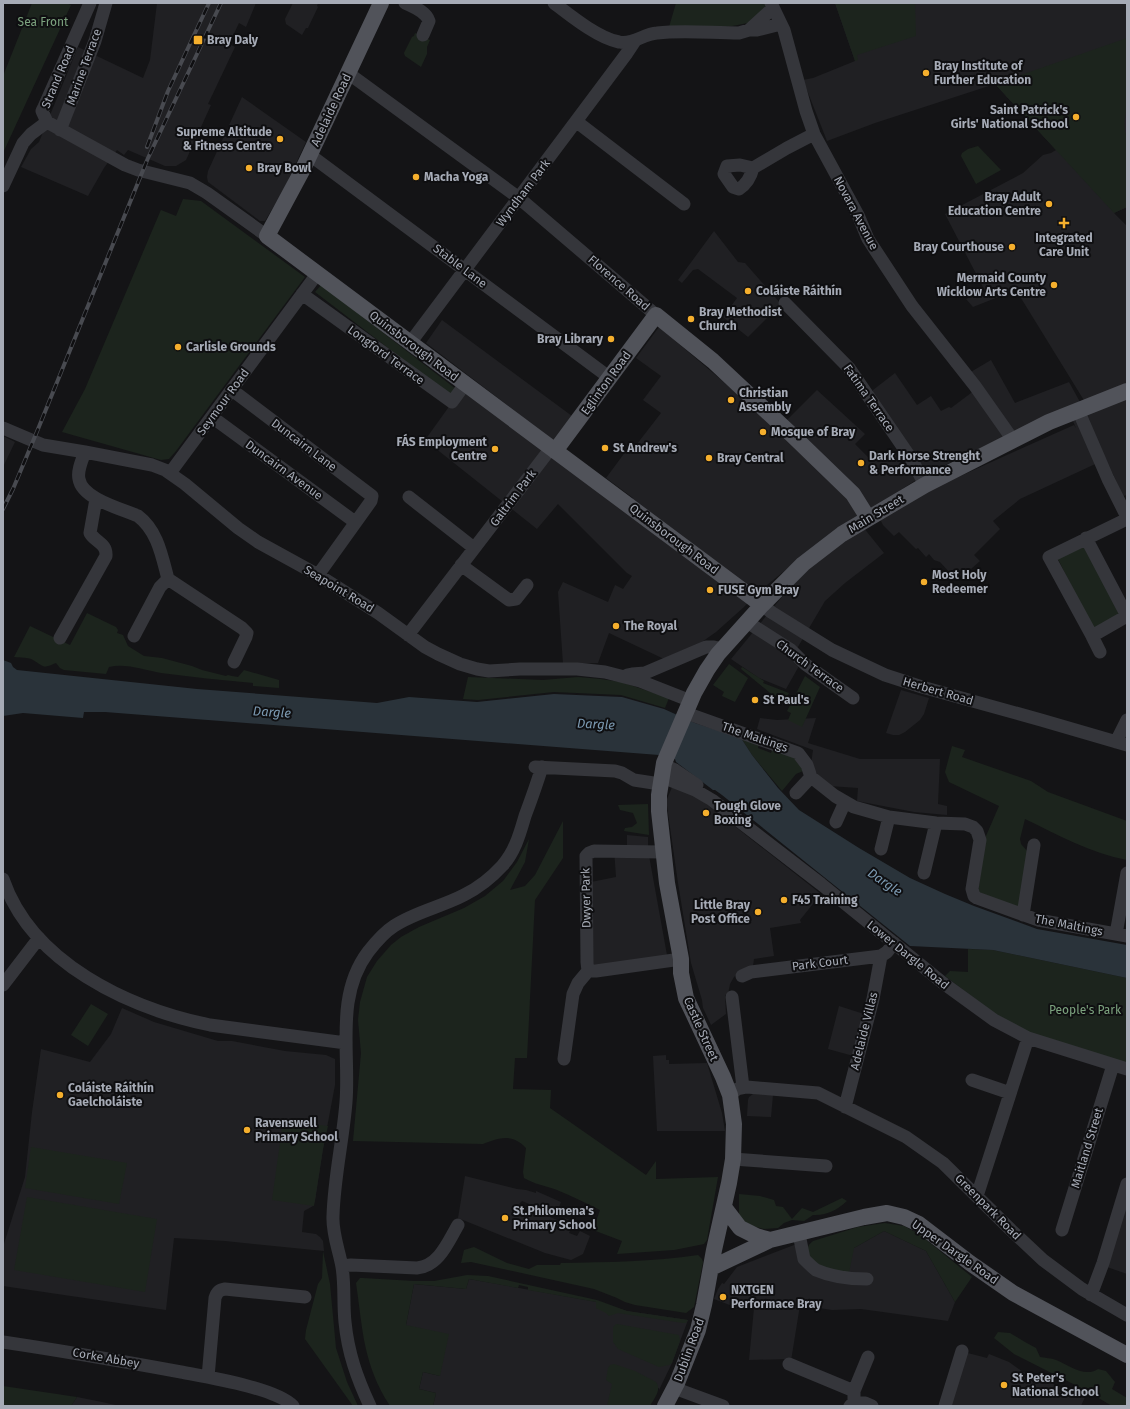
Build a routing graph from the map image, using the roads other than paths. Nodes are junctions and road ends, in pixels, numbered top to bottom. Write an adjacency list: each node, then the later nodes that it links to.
1 (90, 3): 12 (street, Strand Road)
2 (106, 3): 14 (street, Marine Terrace)
3 (381, 3): 11 (main road, Adelaide Road)
4 (405, 3): 9 (street)
5 (554, 3): 10 (street)
6 (772, 5): 7 (street, Novara Avenue); 8 (street)
7 (781, 24): 8 (street); 15 (street, Novara Avenue)
8 (749, 30): 10 (street)
9 (423, 35)
10 (634, 41): 13 (street, Wyndham Park)
11 (348, 73): 16 (main road, Adelaide Road); 19 (street, Florence Road)
12 (47, 122): 14 (street, Quinsborough Road); 18 (street, Strand Road)
13 (577, 122): 19 (street, Wyndham Park); 20 (street)
14 (60, 130): 21 (street, Quinsborough Road)
15 (814, 134): 17 (street); 35 (street, Novara Avenue)
16 (310, 155): 21 (main road, Adelaide Road); 22 (street, Stable Lane)
17 (754, 168)
18 (3, 186)
19 (519, 198): 22 (street, Wyndham Park); 26 (street, Florence Road)
20 (684, 204)
21 (267, 236): 23 (main road, Quinsborough Road)
22 (465, 270): 27 (street, Wyndham Park); 28 (street, Stable Lane)
23 (317, 274): 24 (street, Seymour Road); 27 (main road, Quinsborough Road)
24 (302, 294): 29 (street, Longford Terrace); 30 (street, Seymour Road)
25 (785, 303): 39 (street, Fatima Terrace)
26 (656, 315): 28 (main road, Eglinton Road); 42 (main road, Florence Road)
27 (410, 343): 29 (main road, Quinsborough Road)
28 (610, 378): 36 (main road, Eglinton Road)
29 (465, 384): 36 (main road, Quinsborough Road)
30 (232, 390): 33 (street, Seymour Road); 44 (street, Duncairn Lane)
31 (1127, 391): 32 (main road, Main Street)
32 (1078, 410): 35 (main road, Main Street); 43 (street)
33 (212, 417): 38 (street, Seymour Road); 44 (street, Duncairn Avenue)
34 (3, 428): 37 (street, Seapoint Road)
35 (1013, 440): 39 (main road, Main Street)
36 (553, 450): 46 (street, Galtrim Park); 51 (main road, Quinsborough Road)
37 (85, 452): 38 (street, Seapoint Road); 41 (street)
38 (170, 473): 48 (street, Seapoint Road)
39 (925, 485): 42 (main road, Main Street)
40 (409, 497): 46 (street)
41 (96, 499): 49 (street); 57 (street)
42 (868, 518): 51 (main road, Main Street)
43 (1127, 518): 45 (street)
44 (355, 522): 48 (street)
45 (1086, 538): 52 (street); 56 (street)
46 (474, 548): 47 (street, Galtrim Park)
47 (462, 564): 50 (street); 54 (street, Galtrim Park)
48 (318, 575): 54 (street, Seapoint Road)
49 (168, 579): 55 (street); 60 (street)
50 (527, 585)
51 (762, 605): 53 (main road, Main Street); 65 (street, Herbert Road)
52 (1127, 616): 56 (street)
53 (747, 622): 58 (main road, Main Street); 62 (street, Church Terrace)
54 (408, 635): 61 (street, Seapoint Road)
55 (134, 636)
56 (1092, 636): 59 (street)
57 (60, 638)
58 (723, 649): 61 (street); 63 (main road, Main Street)
59 (1100, 652)
60 (234, 662)
61 (623, 676): 63 (street, Seapoint Road)
62 (853, 698)
63 (687, 711): 66 (main road, Main Street); 67 (street, The Maltings)
64 (1127, 720): 65 (street)
65 (1122, 743)
66 (663, 769): 75 (main road, Castle Street); 82 (street, Lower Dargle Road); 90 (street, Lower Dargle Road)
67 (811, 777): 68 (street); 69 (street, The Maltings)
68 (796, 792)
69 (845, 802): 70 (street, The Maltings); 71 (street)
70 (889, 817): 72 (street, The Maltings); 74 (street)
71 (836, 822)
72 (936, 823): 76 (street); 79 (street, The Maltings)
73 (1034, 845): 79 (street, The Maltings)
74 (881, 849)
75 (662, 852): 84 (main road, Castle Street); 85 (street, Dwyer Park)
76 (924, 873)
77 (1127, 873): 80 (street, The Maltings)
78 (3, 879): 81 (street)
79 (1023, 915): 80 (street, The Maltings)
80 (1121, 935)
81 (39, 938): 87 (street); 90 (street)
82 (894, 943): 83 (street); 89 (street, Lower Dargle Road)
83 (882, 956): 86 (street, Park Court); 97 (street, Adelaide Villas)
84 (680, 959): 85 (street); 95 (main road, Castle Street)
85 (588, 971): 91 (street)
86 (742, 976)
87 (3, 985)
88 (732, 997): 95 (street)
89 (1028, 1038): 92 (street, Lower Dargle Road); 96 (street)
90 (346, 1043): 107 (street)
91 (564, 1059)
92 (1113, 1065): 93 (street, Lower Dargle Road); 104 (street, Maitland Street)
93 (1127, 1069)
94 (972, 1080): 96 (street)
95 (737, 1091): 97 (street, Greenpark Road); 98 (main road, Castle Street)
96 (1010, 1093): 101 (street)
97 (845, 1106): 101 (street, Greenpark Road)
98 (733, 1158): 99 (street); 102 (main road, Castle Street)
99 (826, 1166)
100 (1127, 1184): 110 (street)
101 (977, 1196): 110 (street, Greenpark Road)
102 (724, 1207): 106 (main road); 108 (main road, Castle Street)
103 (458, 1225): 107 (street)
104 (1062, 1230)
105 (801, 1232): 106 (main road, Upper Dargle Road); 109 (street); 115 (main road, Upper Dargle Road)
106 (770, 1240): 108 (main road, Upper Dargle Road)
107 (342, 1266): 122 (street)
108 (712, 1268): 119 (main road, Dublin Road)
109 (867, 1279)
110 (1091, 1295): 112 (street, Greenpark Road)
111 (305, 1298): 118 (street)
112 (1127, 1315)
113 (3, 1342): 118 (street, Corke Abbey)
114 (962, 1352): 126 (street)
115 (1127, 1355)
116 (868, 1357): 120 (street)
117 (789, 1364): 120 (street)
118 (208, 1377): 121 (street, Corke Abbey)
119 (674, 1388): 123 (main road, Dublin Road); 124 (street)
120 (852, 1400): 125 (street)
121 (293, 1406)
122 (370, 1406)
123 (665, 1406)
124 (723, 1406)
125 (872, 1406)
126 (944, 1406)

